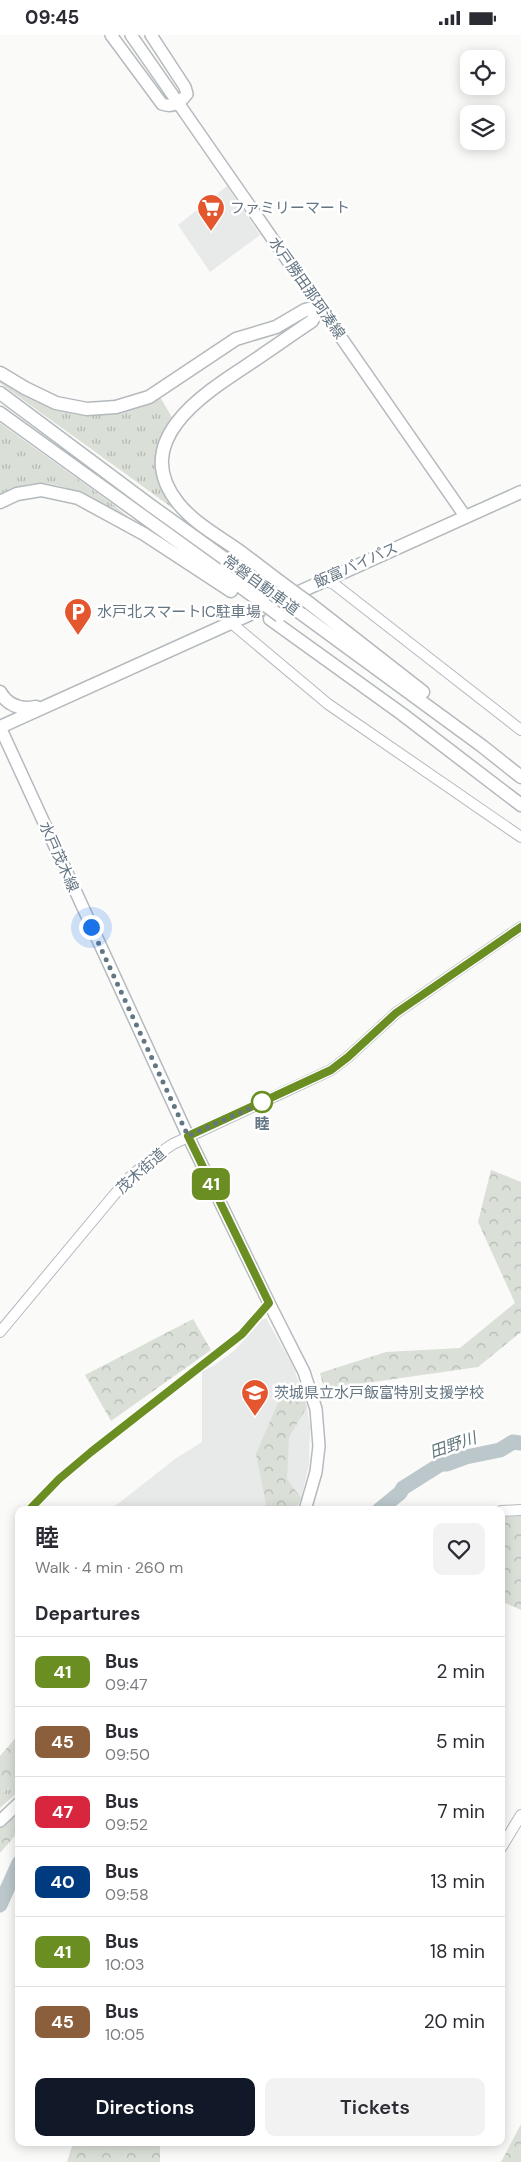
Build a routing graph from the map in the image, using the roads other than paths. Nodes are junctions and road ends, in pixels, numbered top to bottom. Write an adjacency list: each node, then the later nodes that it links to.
1 (111, 35): 4 (main road)
2 (131, 35): 4 (main road, 水戸勝田那珂湊線)
3 (151, 35): 4 (main road)
4 (178, 103): 5 (main road, 水戸勝田那珂湊線)
5 (320, 306): 6 (highway); 11 (main road, 水戸勝田那珂湊線); 21 (highway, bridge)
6 (0, 373)
7 (0, 393): 22 (highway, 常磐自動車道, bridge)
8 (0, 413): 13 (highway, 常磐自動車道)
9 (521, 492): 11 (highway, 飯富バイパス)
10 (0, 502): 13 (highway)
11 (465, 517): 12 (highway, 飯富バイパス)
12 (324, 580): 15 (highway, 飯富バイパス); 20 (street)
13 (251, 600): 14 (highway)
14 (275, 617): 23 (highway, 常磐自動車道); 24 (highway)
15 (230, 622): 17 (highway, 飯富バイパス); 25 (street)
16 (0, 692): 17 (highway)
17 (51, 703): 19 (highway, 飯富バイパス)
18 (0, 717): 19 (highway)
19 (0, 727): 27 (main road, 水戸茂木線)
20 (521, 730)
21 (521, 768)
22 (521, 777)
23 (521, 795)
24 (521, 805)
25 (521, 837)
26 (521, 927): 27 (street, 茂木街道)
27 (188, 1136): 28 (street, 茂木街道); 29 (main road, 水戸茂木線)
28 (0, 1332)
29 (306, 1506)
30 (521, 1510): 31 (street)
31 (505, 1511)
32 (15, 1807): 34 (main road)
33 (521, 1815): 35 (street)
34 (0, 1821)
35 (505, 1841)

